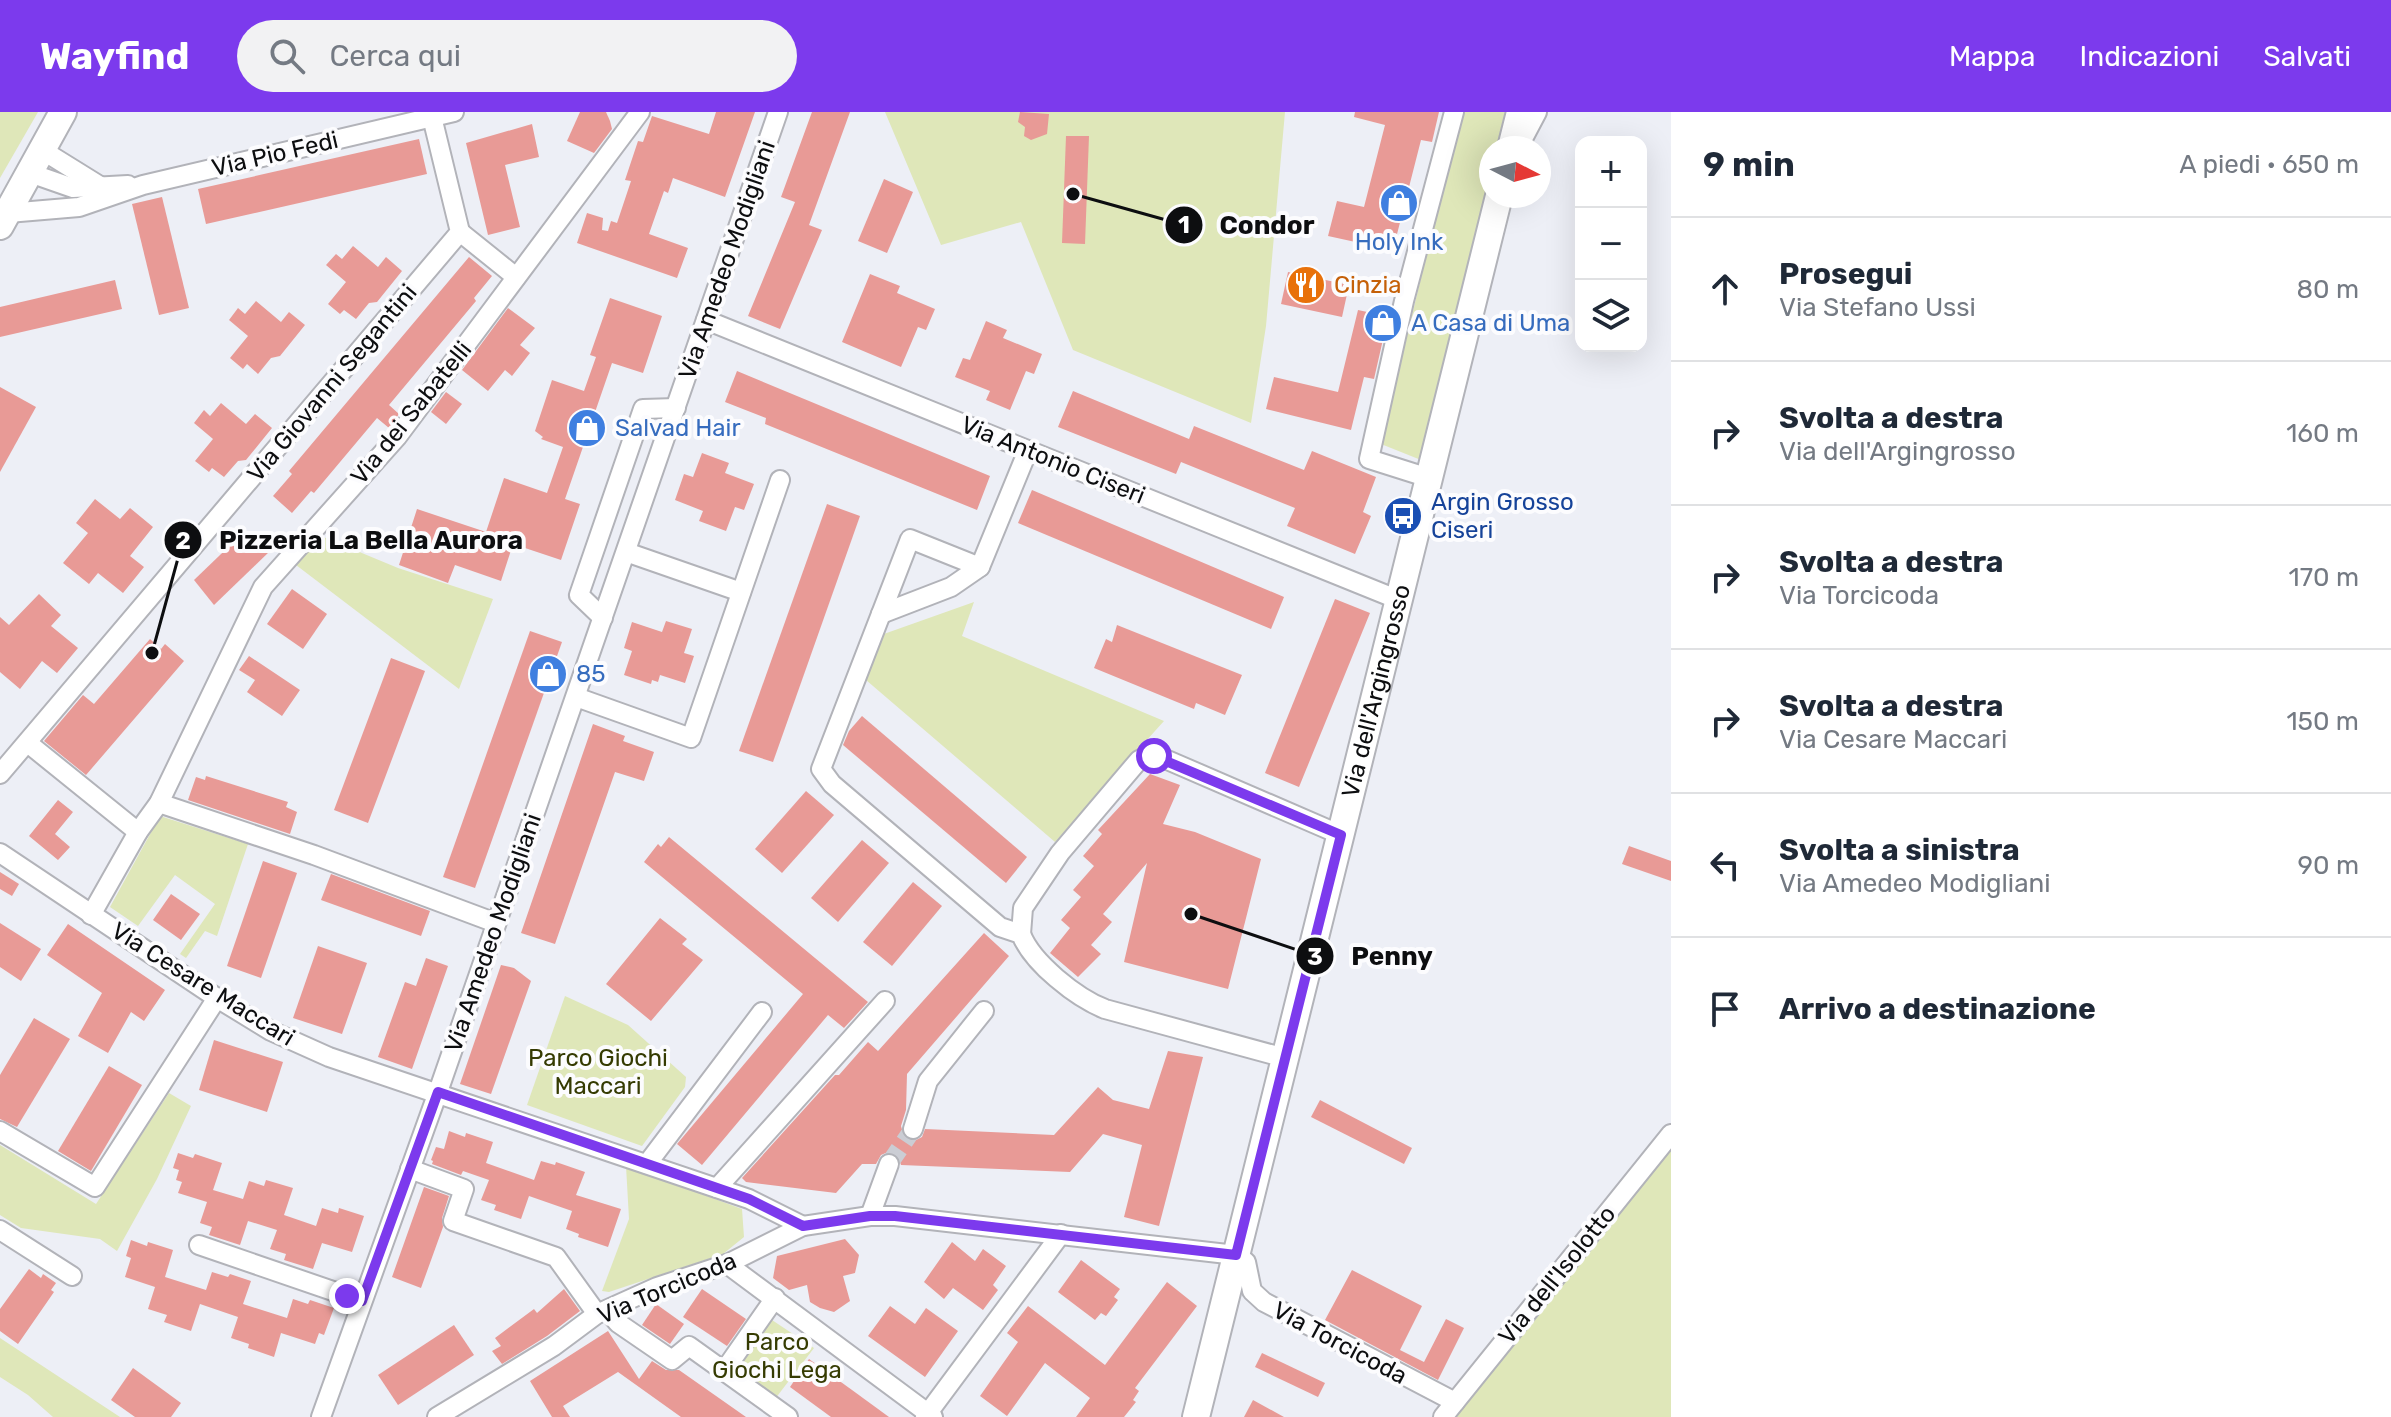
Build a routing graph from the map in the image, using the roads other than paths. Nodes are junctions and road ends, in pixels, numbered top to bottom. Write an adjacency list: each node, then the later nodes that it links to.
1 (63, 112): 11 (street)
2 (454, 112): 7 (street, Via Pio Fedi)
3 (778, 112): 19 (street, Via Amedeo Modigliani)
4 (1454, 112): 22 (street)
5 (1520, 112): 9 (street)
6 (1537, 112): 10 (street)
7 (432, 117): 13 (street, Via Pio Fedi); 17 (street)
8 (633, 117): 18 (street, Via dei Sabatelli)
9 (1514, 136)
10 (1524, 136)
11 (42, 150): 12 (street); 14 (street)
12 (30, 173): 14 (street, Via Pio Fedi); 16 (street)
13 (143, 185): 14 (street, Via Pio Fedi); 16 (street, Via Pio Fedi)
14 (100, 186)
15 (1496, 208): 22 (street, Via dell'Argingrosso)
16 (4, 219)
17 (460, 232): 18 (street); 31 (street, Via Giovanni Segantini)
18 (516, 277): 33 (street, Via dei Sabatelli)
19 (706, 320): 20 (street, Via Amedeo Modigliani); 21 (street, Via Antonio Ciseri)
20 (676, 408): 24 (street, Via Amedeo Modigliani); 29 (street, Via Amedeo Modigliani)
21 (1028, 450): 25 (street); 27 (street, Via Antonio Ciseri)
22 (1429, 478): 27 (street, Via dell'Argingrosso)
23 (780, 480): 26 (street)
24 (626, 552): 26 (street); 29 (street, Via Amedeo Modigliani)
25 (980, 567): 28 (street); 28 (street)
26 (741, 592): 30 (street)
27 (1399, 600): 35 (street, Via dell'Argingrosso)
28 (881, 614): 39 (street)
29 (603, 618): 30 (street, Via Amedeo Modigliani)
30 (576, 697): 38 (street, Via Amedeo Modigliani)
31 (29, 744): 32 (street, Via Giovanni Segantini); 34 (street)
32 (1, 771)
33 (159, 803): 34 (street, Via dei Sabatelli); 38 (street)
34 (138, 832): 37 (street, Via dei Sabatelli)
35 (1341, 835): 39 (street); 44 (street, Via dell'Argingrosso)
36 (0, 853): 37 (street, Via Cesare Maccari)
37 (91, 915): 40 (street, Via Cesare Maccari)
38 (496, 923): 45 (street, Via Amedeo Modigliani)
39 (1021, 934): 44 (street)
40 (217, 998): 45 (street, Via Cesare Maccari); 47 (street)
41 (885, 1001): 52 (street)
42 (984, 1011): 46 (street)
43 (762, 1012): 49 (street)
44 (1285, 1058): 58 (street, Via dell'Argingrosso)
45 (438, 1092): 49 (street, Via Cesare Maccari); 51 (street, Via Amedeo Modigliani)
46 (913, 1129)
47 (0, 1131)
48 (1671, 1134): 65 (street, Via dell'Isolotto)
49 (647, 1164): 52 (street, Via Cesare Maccari)
50 (889, 1164): 53 (street)
51 (410, 1169): 62 (street, Via Amedeo Modigliani); 63 (street)
52 (717, 1188): 54 (street, Via Cesare Maccari)
53 (870, 1216): 54 (street, Via Torcicoda); 56 (street, Via Torcicoda)
54 (803, 1226): 59 (street, Via Torcicoda)
55 (0, 1230): 60 (street)
56 (1061, 1234): 58 (street, Via Torcicoda); 66 (street)
57 (199, 1245): 62 (street)
58 (1236, 1255): 65 (street, Via Torcicoda); 70 (street, Via dell'Argingrosso)
59 (727, 1264): 61 (street); 63 (street, Via Torcicoda)
60 (72, 1276)
61 (775, 1298): 64 (street); 66 (street)
62 (362, 1301): 67 (street, Via Amedeo Modigliani)
63 (602, 1312): 64 (street); 68 (street, Via Torcicoda)
64 (724, 1371): 69 (street)
65 (1449, 1410)
66 (929, 1415)
67 (321, 1417)
68 (437, 1417)
69 (788, 1417)
70 (1196, 1417)

